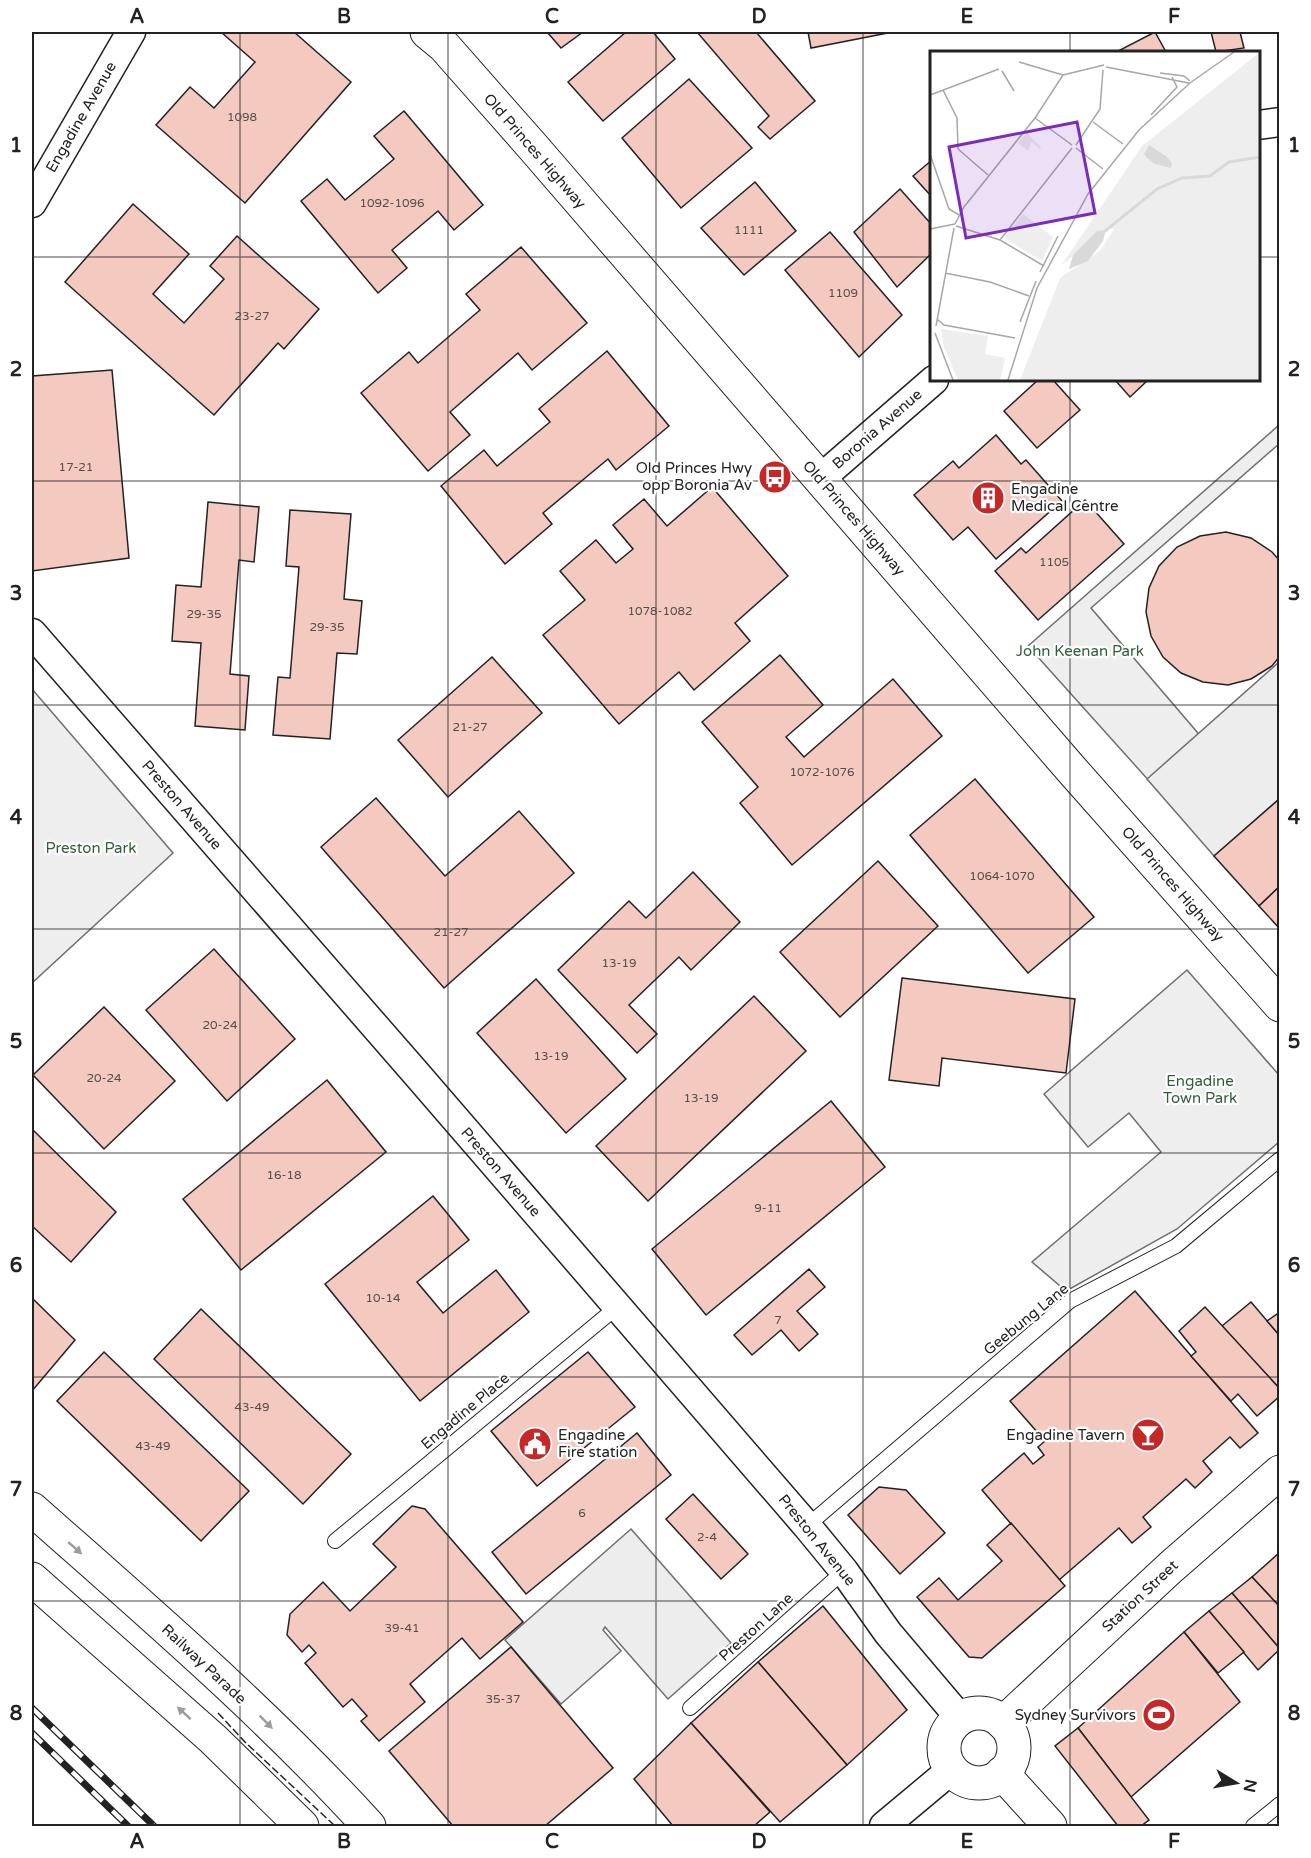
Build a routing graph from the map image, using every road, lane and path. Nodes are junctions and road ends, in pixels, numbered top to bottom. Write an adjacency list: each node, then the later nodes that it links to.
1 (131, 32): 5 (street, Engadine Avenue)
2 (427, 32): 7 (main road, Old Princes Highway)
3 (1280, 122): 4 (street)
4 (1260, 125)
5 (32, 203)
6 (933, 381): 7 (street, Boronia Avenue)
7 (820, 479): 9 (main road, Old Princes Highway)
8 (32, 633): 11 (street, Preston Avenue)
9 (1280, 1005)
10 (1280, 1159): 14 (lane, Geebung Lane)
11 (617, 1307): 14 (street, Preston Avenue); 15 (lane, Engadine Place)
12 (1280, 1472): 20 (main road, Station Street)
13 (32, 1509): 25 (main road, Railway Parade, one-way to 25)
14 (807, 1526): 16 (street, Preston Avenue)
15 (335, 1541)
16 (844, 1571): 18 (lane, Preston Lane); 19 (street, Preston Avenue)
17 (32, 1579): 24 (main road, one-way to 17)
18 (690, 1708)
19 (960, 1718): 20 (main road); 21 (main road)
20 (1003, 1723): 22 (main road)
21 (951, 1770): 22 (main road); 26 (street)
22 (1002, 1773): 27 (main road)
23 (1280, 1804): 28 (lane)
24 (302, 1827)
25 (369, 1827)
26 (884, 1827)
27 (1050, 1827)
28 (1253, 1827)

